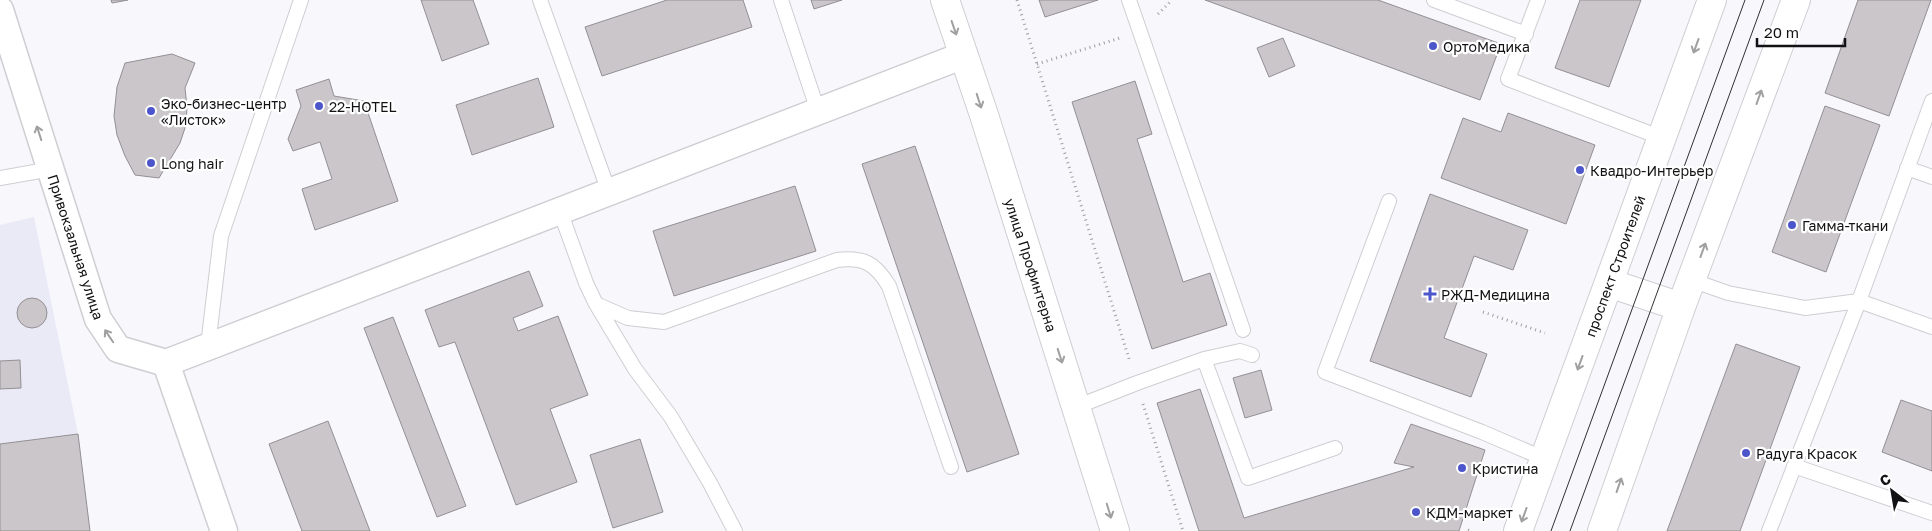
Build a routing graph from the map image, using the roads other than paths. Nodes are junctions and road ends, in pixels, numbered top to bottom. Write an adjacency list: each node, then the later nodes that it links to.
1 (301, 0): 30 (lane)
2 (540, 0): 20 (lane)
3 (781, 0): 14 (lane)
4 (945, 0): 12 (main road, улица Профинтерна, one-way to 12)
5 (1129, 0): 29 (lane)
6 (1434, 0): 11 (lane)
7 (1538, 0): 11 (lane)
8 (1712, 0): 15 (main road, проспект Строителей, one-way to 15)
9 (1796, 0): 23 (main road, one-way to 9)
10 (0, 10): 17 (street, Привокзальная улица, one-way to 10)
11 (1526, 34): 15 (lane)
12 (964, 55): 14 (street); 34 (main road, улица Профинтерна, one-way to 34)
13 (1932, 101): 16 (lane)
14 (818, 111): 20 (street)
15 (1662, 138): 24 (main road, проспект Строителей)
16 (1907, 168): 18 (lane); 25 (lane)
17 (51, 169): 19 (lane); 33 (street, Привокзальная улица, one-way to 17)
18 (1932, 177)
19 (0, 178)
20 (609, 192): 22 (street)
21 (1389, 201): 36 (lane)
22 (560, 211): 26 (lane); 30 (street)
23 (1691, 280): 25 (lane); 27 (main road)
24 (1609, 283): 27 (main road); 36 (main road, проспект Строителей, one-way to 36)
25 (1858, 301): 28 (lane); 37 (lane)
26 (596, 304): 38 (lane); 41 (lane)
27 (1681, 308): 44 (main road, one-way to 27)
28 (1932, 327)
29 (1243, 330)
30 (208, 346): 33 (street)
31 (1252, 355): 32 (lane)
32 (1204, 359): 34 (lane); 35 (lane)
33 (166, 363): 40 (street)
34 (1076, 407): 42 (main road, улица Профинтерна, one-way to 42)
35 (1336, 448)
36 (1545, 459): 43 (main road, проспект Строителей, one-way to 43)
37 (1794, 466): 39 (lane); 45 (lane)
38 (951, 467)
39 (1932, 513)
40 (224, 531)
41 (735, 531)
42 (1115, 531)
43 (1518, 531)
44 (1602, 531)
45 (1769, 531)

